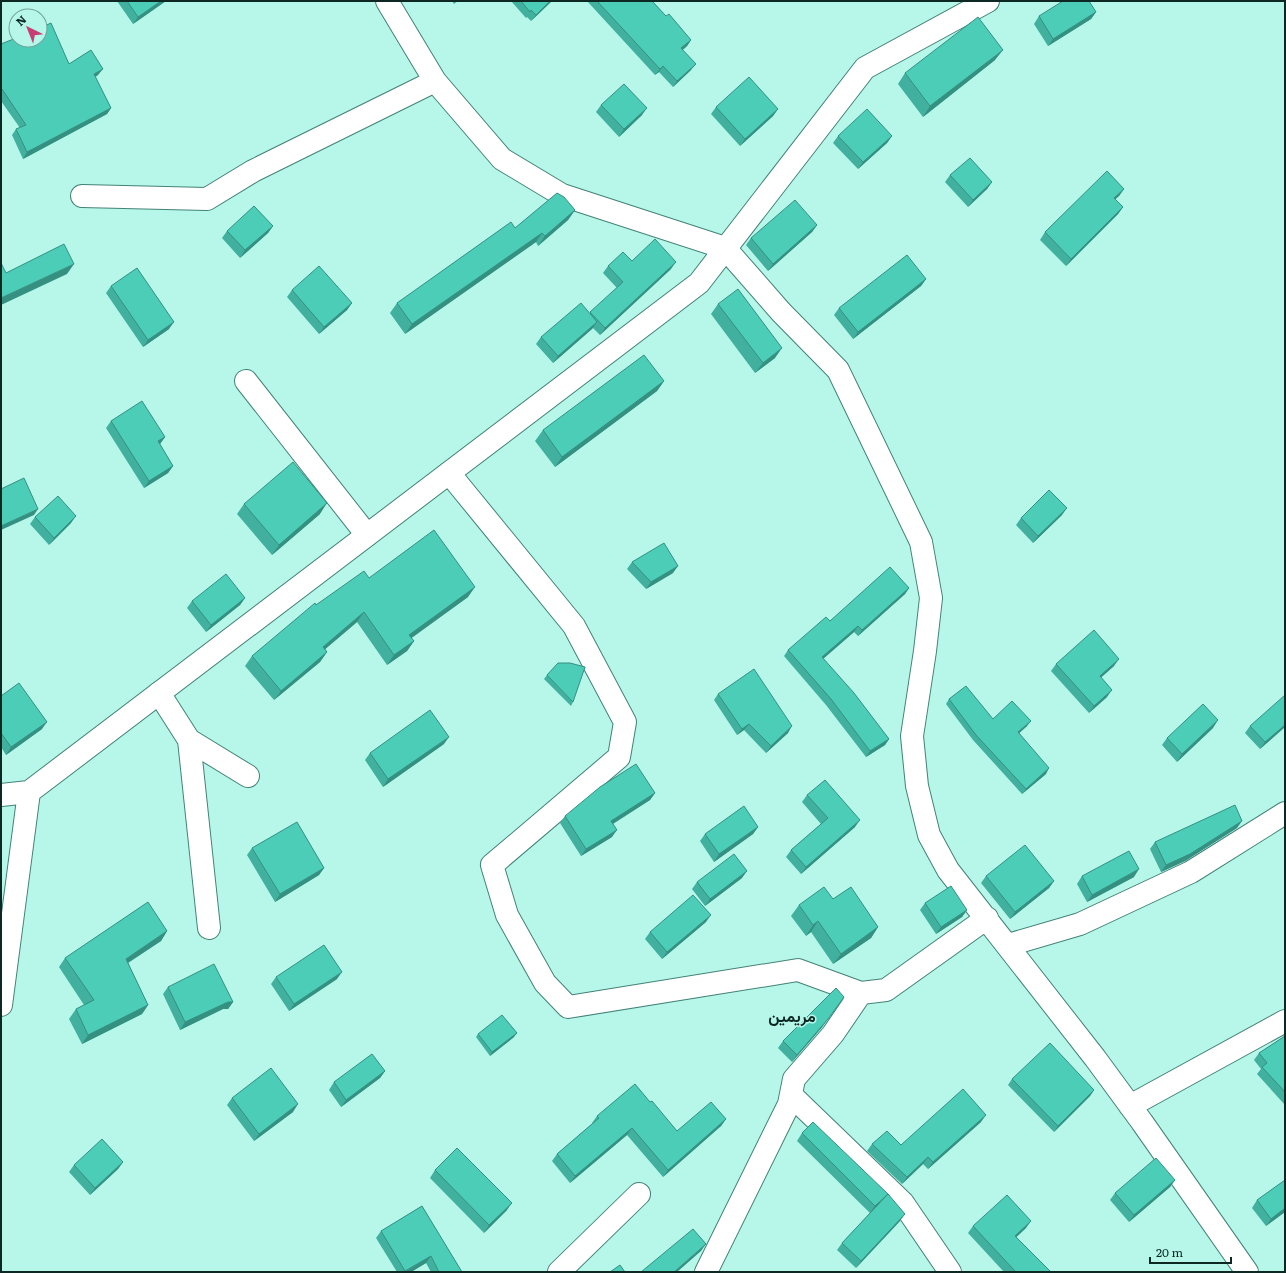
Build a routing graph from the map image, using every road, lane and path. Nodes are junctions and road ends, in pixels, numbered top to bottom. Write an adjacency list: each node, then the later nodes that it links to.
1 (387, 1): 3 (street)
2 (988, 1): 5 (street)
3 (435, 81): 4 (street); 5 (street)
4 (82, 196)
5 (726, 248): 7 (street); 15 (street)
6 (246, 381): 8 (street)
7 (449, 473): 8 (street); 18 (street)
8 (367, 535): 9 (street)
9 (160, 693): 10 (street); 12 (street)
10 (190, 740): 11 (street); 16 (street)
11 (248, 776)
12 (29, 792): 13 (street); 19 (street)
13 (1, 795)
14 (1285, 813): 17 (street)
15 (987, 918): 17 (street); 18 (street)
16 (209, 928)
17 (1008, 945): 22 (street)
18 (861, 993): 21 (street)
19 (1, 1005)
20 (1285, 1021): 22 (street)
21 (791, 1095): 25 (street); 26 (street)
22 (1130, 1106): 27 (street)
23 (639, 1194): 24 (street)
24 (559, 1272)
25 (706, 1272)
26 (950, 1272)
27 (1247, 1272)

